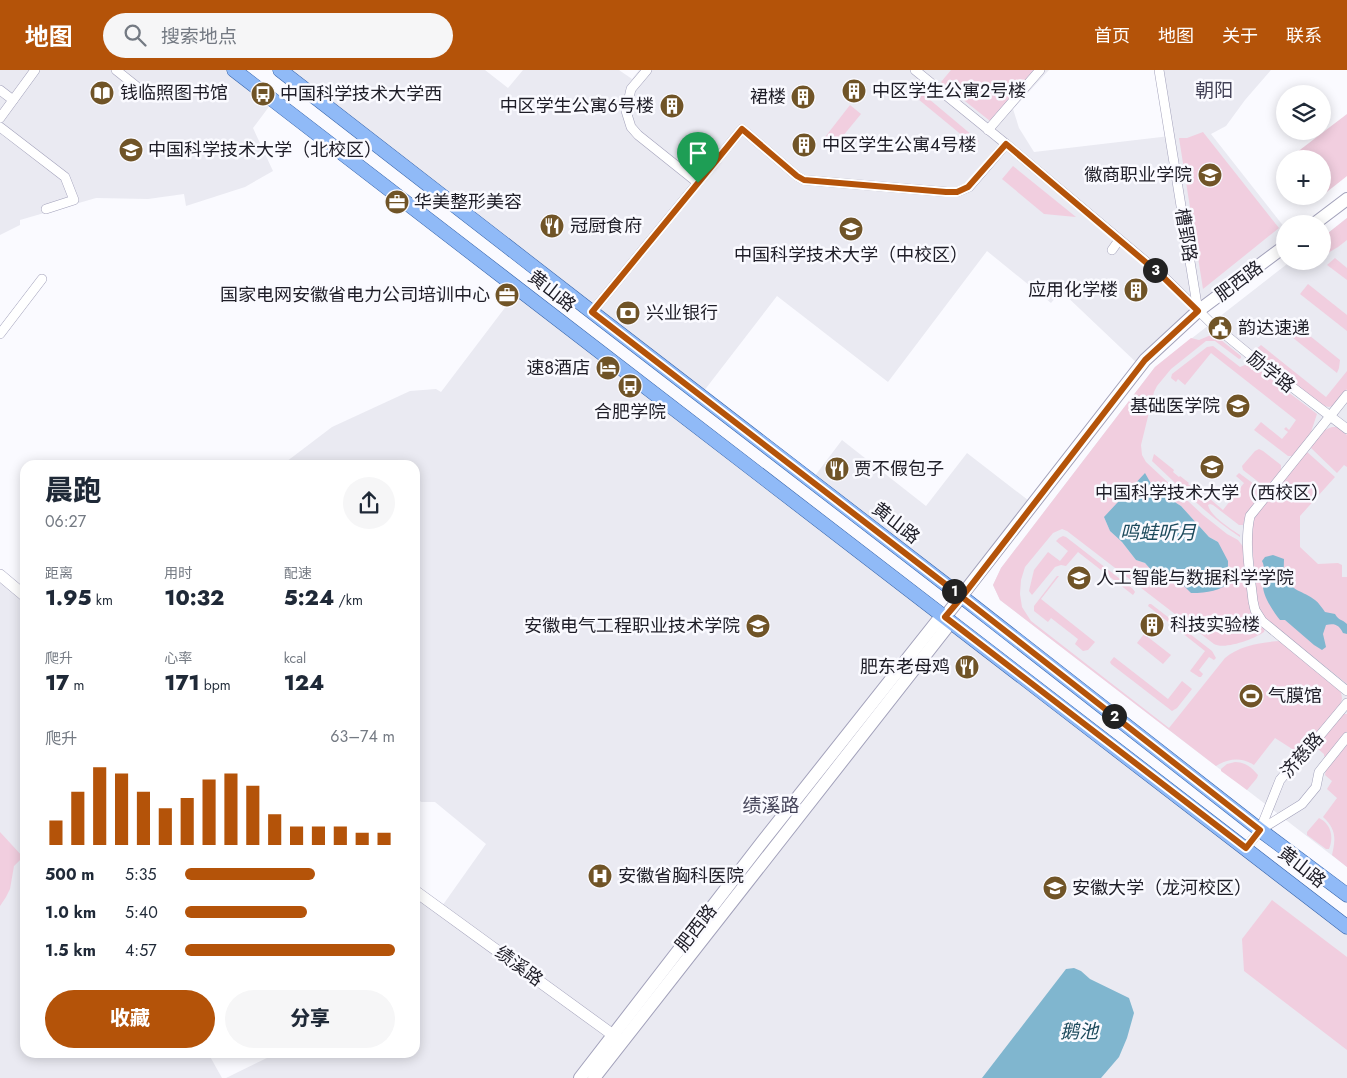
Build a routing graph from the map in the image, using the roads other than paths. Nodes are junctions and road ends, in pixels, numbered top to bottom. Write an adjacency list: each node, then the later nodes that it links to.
1 (35, 70): 11 (street)
2 (116, 70): 9 (street)
3 (234, 70): 33 (main road, 黄山路)
4 (280, 70): 25 (main road, 黄山路)
5 (647, 70): 16 (street)
6 (915, 70): 14 (street, 励学路)
7 (1040, 70): 14 (street)
8 (1159, 70): 24 (street, 槽郢路)
9 (136, 86)
10 (0, 90): 11 (street)
11 (13, 100): 12 (street)
12 (0, 118)
13 (0, 127): 18 (street)
14 (988, 130): 15 (street, 励学路)
15 (1006, 144): 16 (street); 20 (street, 励学路)
16 (698, 183): 25 (street)
17 (1347, 199): 19 (main road)
18 (46, 208)
19 (1326, 215)
20 (1119, 240): 21 (street); 24 (street, 励学路)
21 (1112, 250)
22 (1276, 253): 24 (main road, 肥西路)
23 (42, 279): 26 (street)
24 (1198, 311): 28 (street, 励学路); 32 (main road, 肥西路)
25 (592, 312): 32 (main road, 黄山路)
26 (0, 334)
27 (1347, 395): 28 (street)
28 (1330, 417): 29 (street, 励学路); 34 (street)
29 (1347, 430)
30 (0, 575): 31 (street)
31 (20, 592)
32 (962, 597): 33 (main road, 肥西路); 37 (main road, 黄山路)
33 (946, 618): 38 (main road, 黄山路); 42 (main road, 肥西路)
34 (1347, 691)
35 (1347, 703): 37 (street, 济慈路)
36 (1347, 737): 37 (street, 济慈路)
37 (1260, 830): 38 (street); 40 (main road, 黄山路)
38 (1246, 848): 41 (main road, 黄山路)
39 (420, 895): 42 (street, 绩溪路)
40 (1347, 896)
41 (1347, 927)
42 (618, 1038): 43 (main road, 肥西路); 44 (main road, 肥西路)
43 (580, 1078)
44 (594, 1078)

